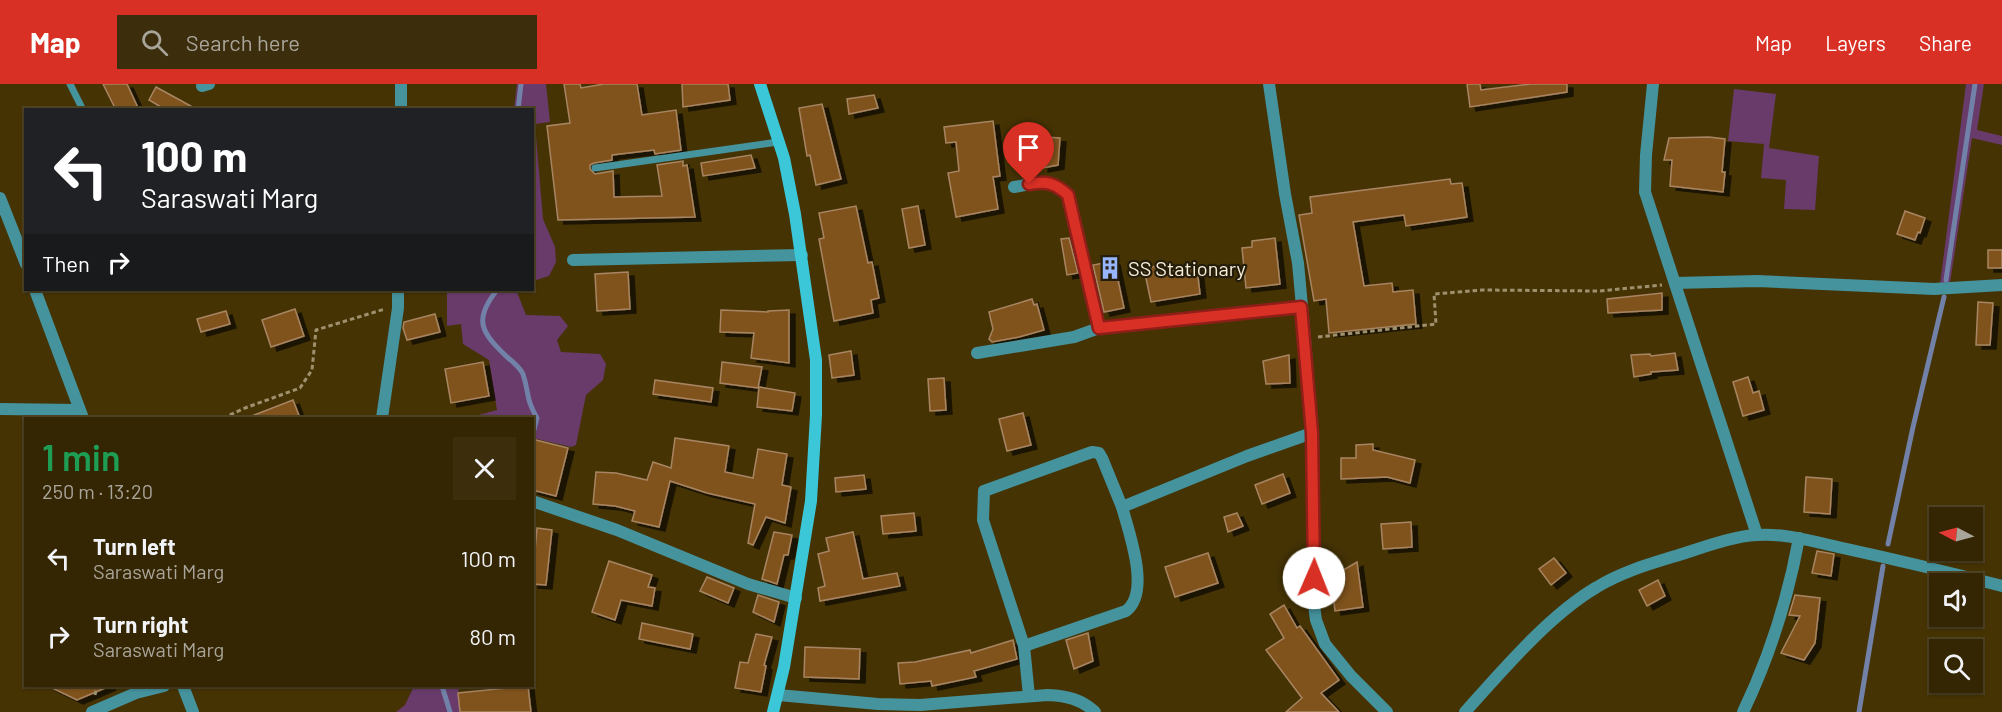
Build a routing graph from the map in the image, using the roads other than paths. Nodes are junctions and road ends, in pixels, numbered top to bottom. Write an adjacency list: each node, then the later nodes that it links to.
1 (70, 84): 6 (lane)
2 (401, 84): 7 (street)
3 (760, 84): 8 (street)
4 (1269, 84): 19 (street)
5 (1653, 84): 15 (street)
6 (83, 108)
7 (401, 108)
8 (778, 142): 9 (lane); 12 (street)
9 (595, 168)
10 (1014, 187): 20 (street)
11 (0, 198): 13 (street)
12 (802, 255): 14 (street); 31 (street)
13 (24, 259)
14 (573, 260)
15 (1675, 283): 16 (street); 28 (street)
16 (2002, 285)
17 (35, 291): 23 (street)
18 (398, 291): 24 (street)
19 (1301, 307): 20 (street); 25 (street)
20 (1099, 328): 21 (street)
21 (977, 353)
22 (0, 409): 23 (street)
23 (81, 414)
24 (382, 417)
25 (1312, 433): 27 (street); 41 (street)
26 (534, 502): 31 (street)
27 (1122, 507): 32 (street); 32 (street)
28 (1757, 534): 29 (street); 42 (street)
29 (1799, 538): 30 (street); 43 (street)
30 (2002, 586)
31 (796, 598): 35 (street)
32 (1024, 646): 36 (street)
33 (160, 687): 37 (street)
34 (183, 687): 38 (street)
35 (778, 695): 36 (street); 39 (street)
36 (1029, 696): 40 (street)
37 (92, 712)
38 (193, 712)
39 (773, 712)
40 (1095, 712)
41 (1387, 712)
42 (1465, 712)
43 (1743, 712)

